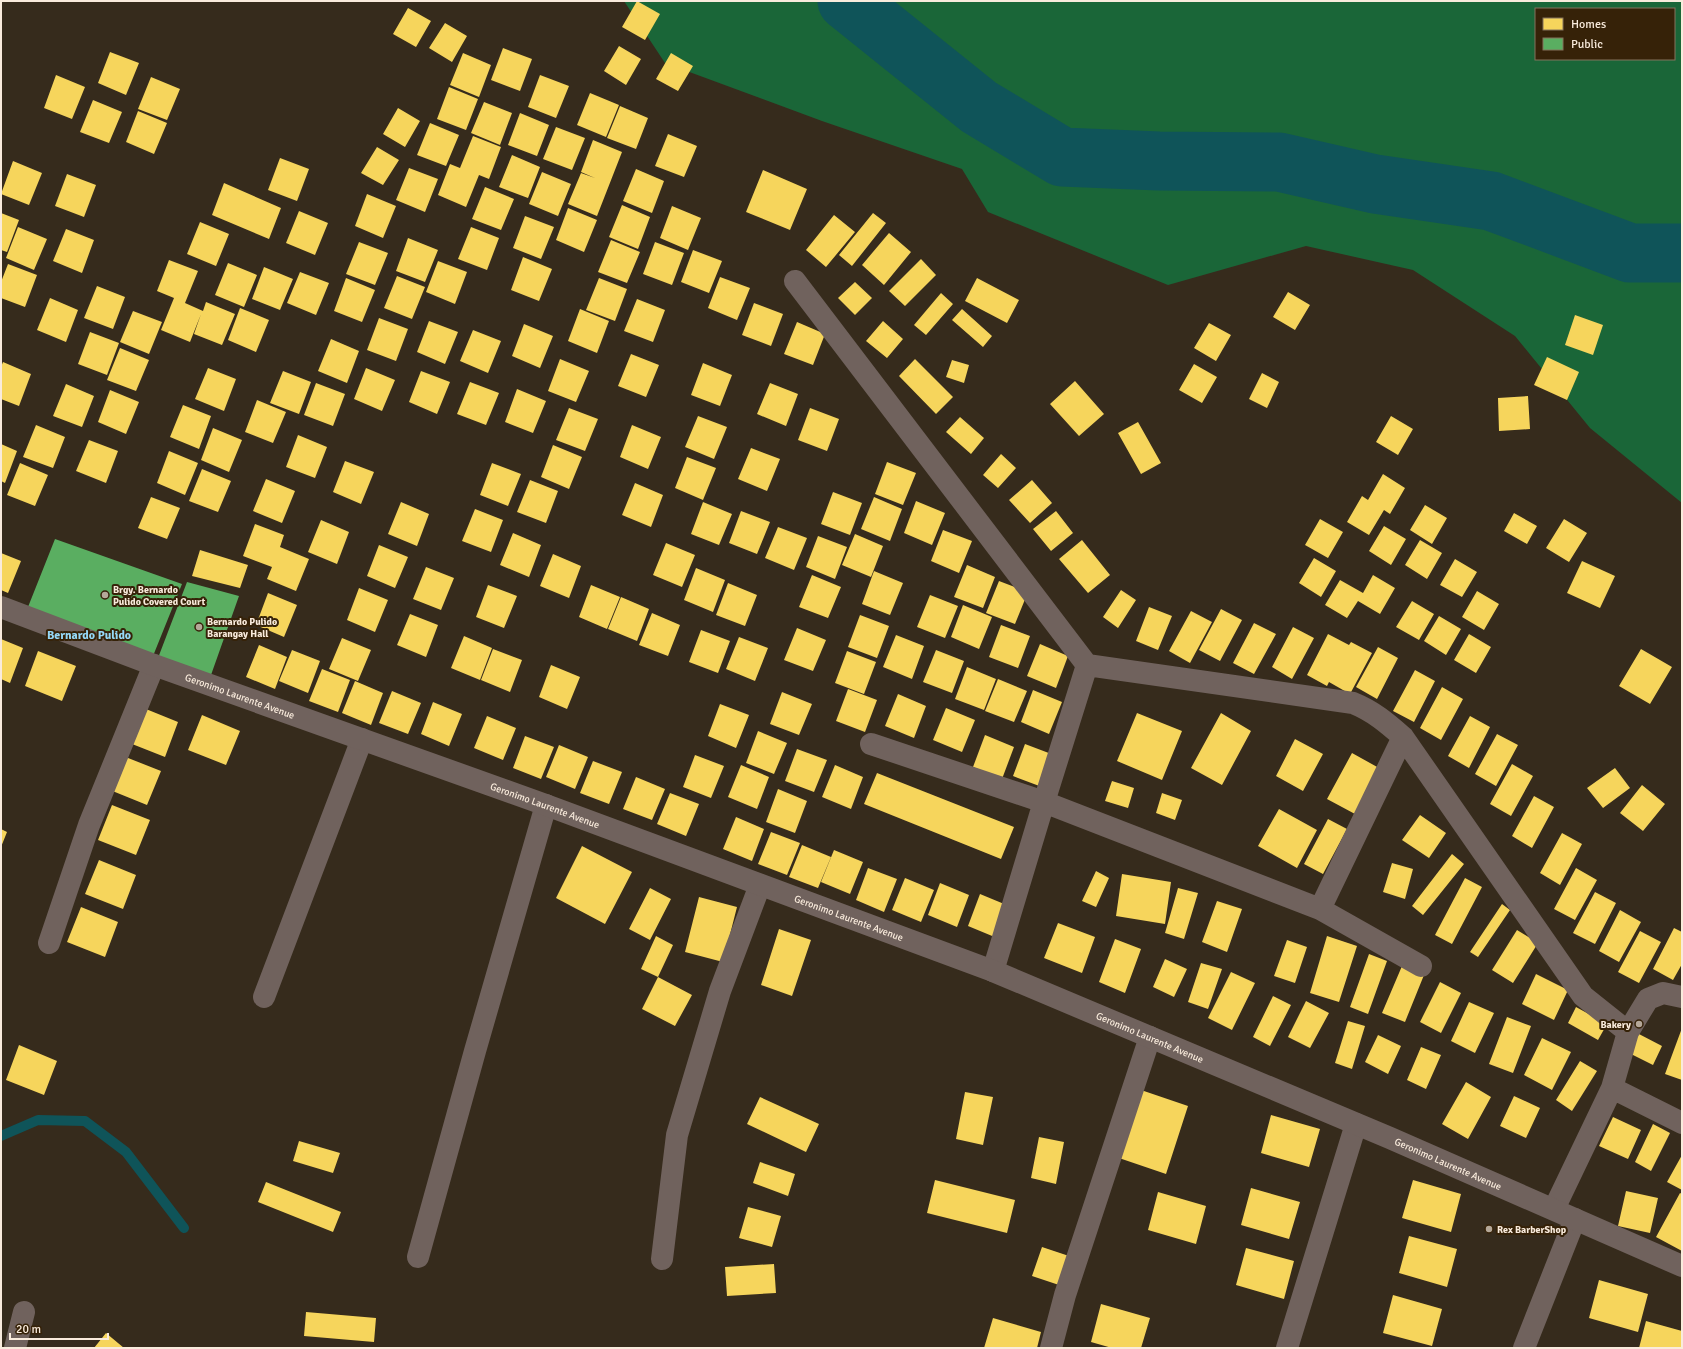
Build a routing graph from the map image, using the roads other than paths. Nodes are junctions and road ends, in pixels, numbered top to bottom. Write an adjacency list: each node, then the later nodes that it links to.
1 (795, 281): 4 (street)
2 (1, 607): 3 (street, Geronimo Laurente Avenue)
3 (154, 665): 6 (street, Geronimo Laurente Avenue); 12 (street)
4 (1087, 665): 5 (street); 8 (street)
5 (1403, 737): 11 (street); 17 (street)
6 (362, 739): 9 (street, Geronimo Laurente Avenue); 15 (street)
7 (871, 744): 8 (street)
8 (1044, 802): 11 (street); 14 (street)
9 (546, 805): 10 (street, Geronimo Laurente Avenue); 24 (street)
10 (760, 885): 14 (street, Geronimo Laurente Avenue); 25 (street)
11 (1320, 909): 13 (street)
12 (49, 943)
13 (1421, 966)
14 (993, 971): 18 (street, Geronimo Laurente Avenue)
15 (264, 997)
16 (1682, 997): 17 (street)
17 (1628, 1032): 19 (street)
18 (1150, 1037): 21 (street, Geronimo Laurente Avenue); 29 (street)
19 (1612, 1088): 20 (street); 22 (street)
20 (1682, 1123)
21 (1356, 1124): 22 (street, Geronimo Laurente Avenue); 30 (street)
22 (1554, 1209): 23 (street, Geronimo Laurente Avenue)
23 (1575, 1219): 26 (street, Geronimo Laurente Avenue); 31 (street)
24 (418, 1257)
25 (662, 1259)
26 (1682, 1266)
27 (24, 1312): 28 (street)
28 (15, 1348)
29 (1051, 1348)
30 (1286, 1348)
31 (1524, 1348)

